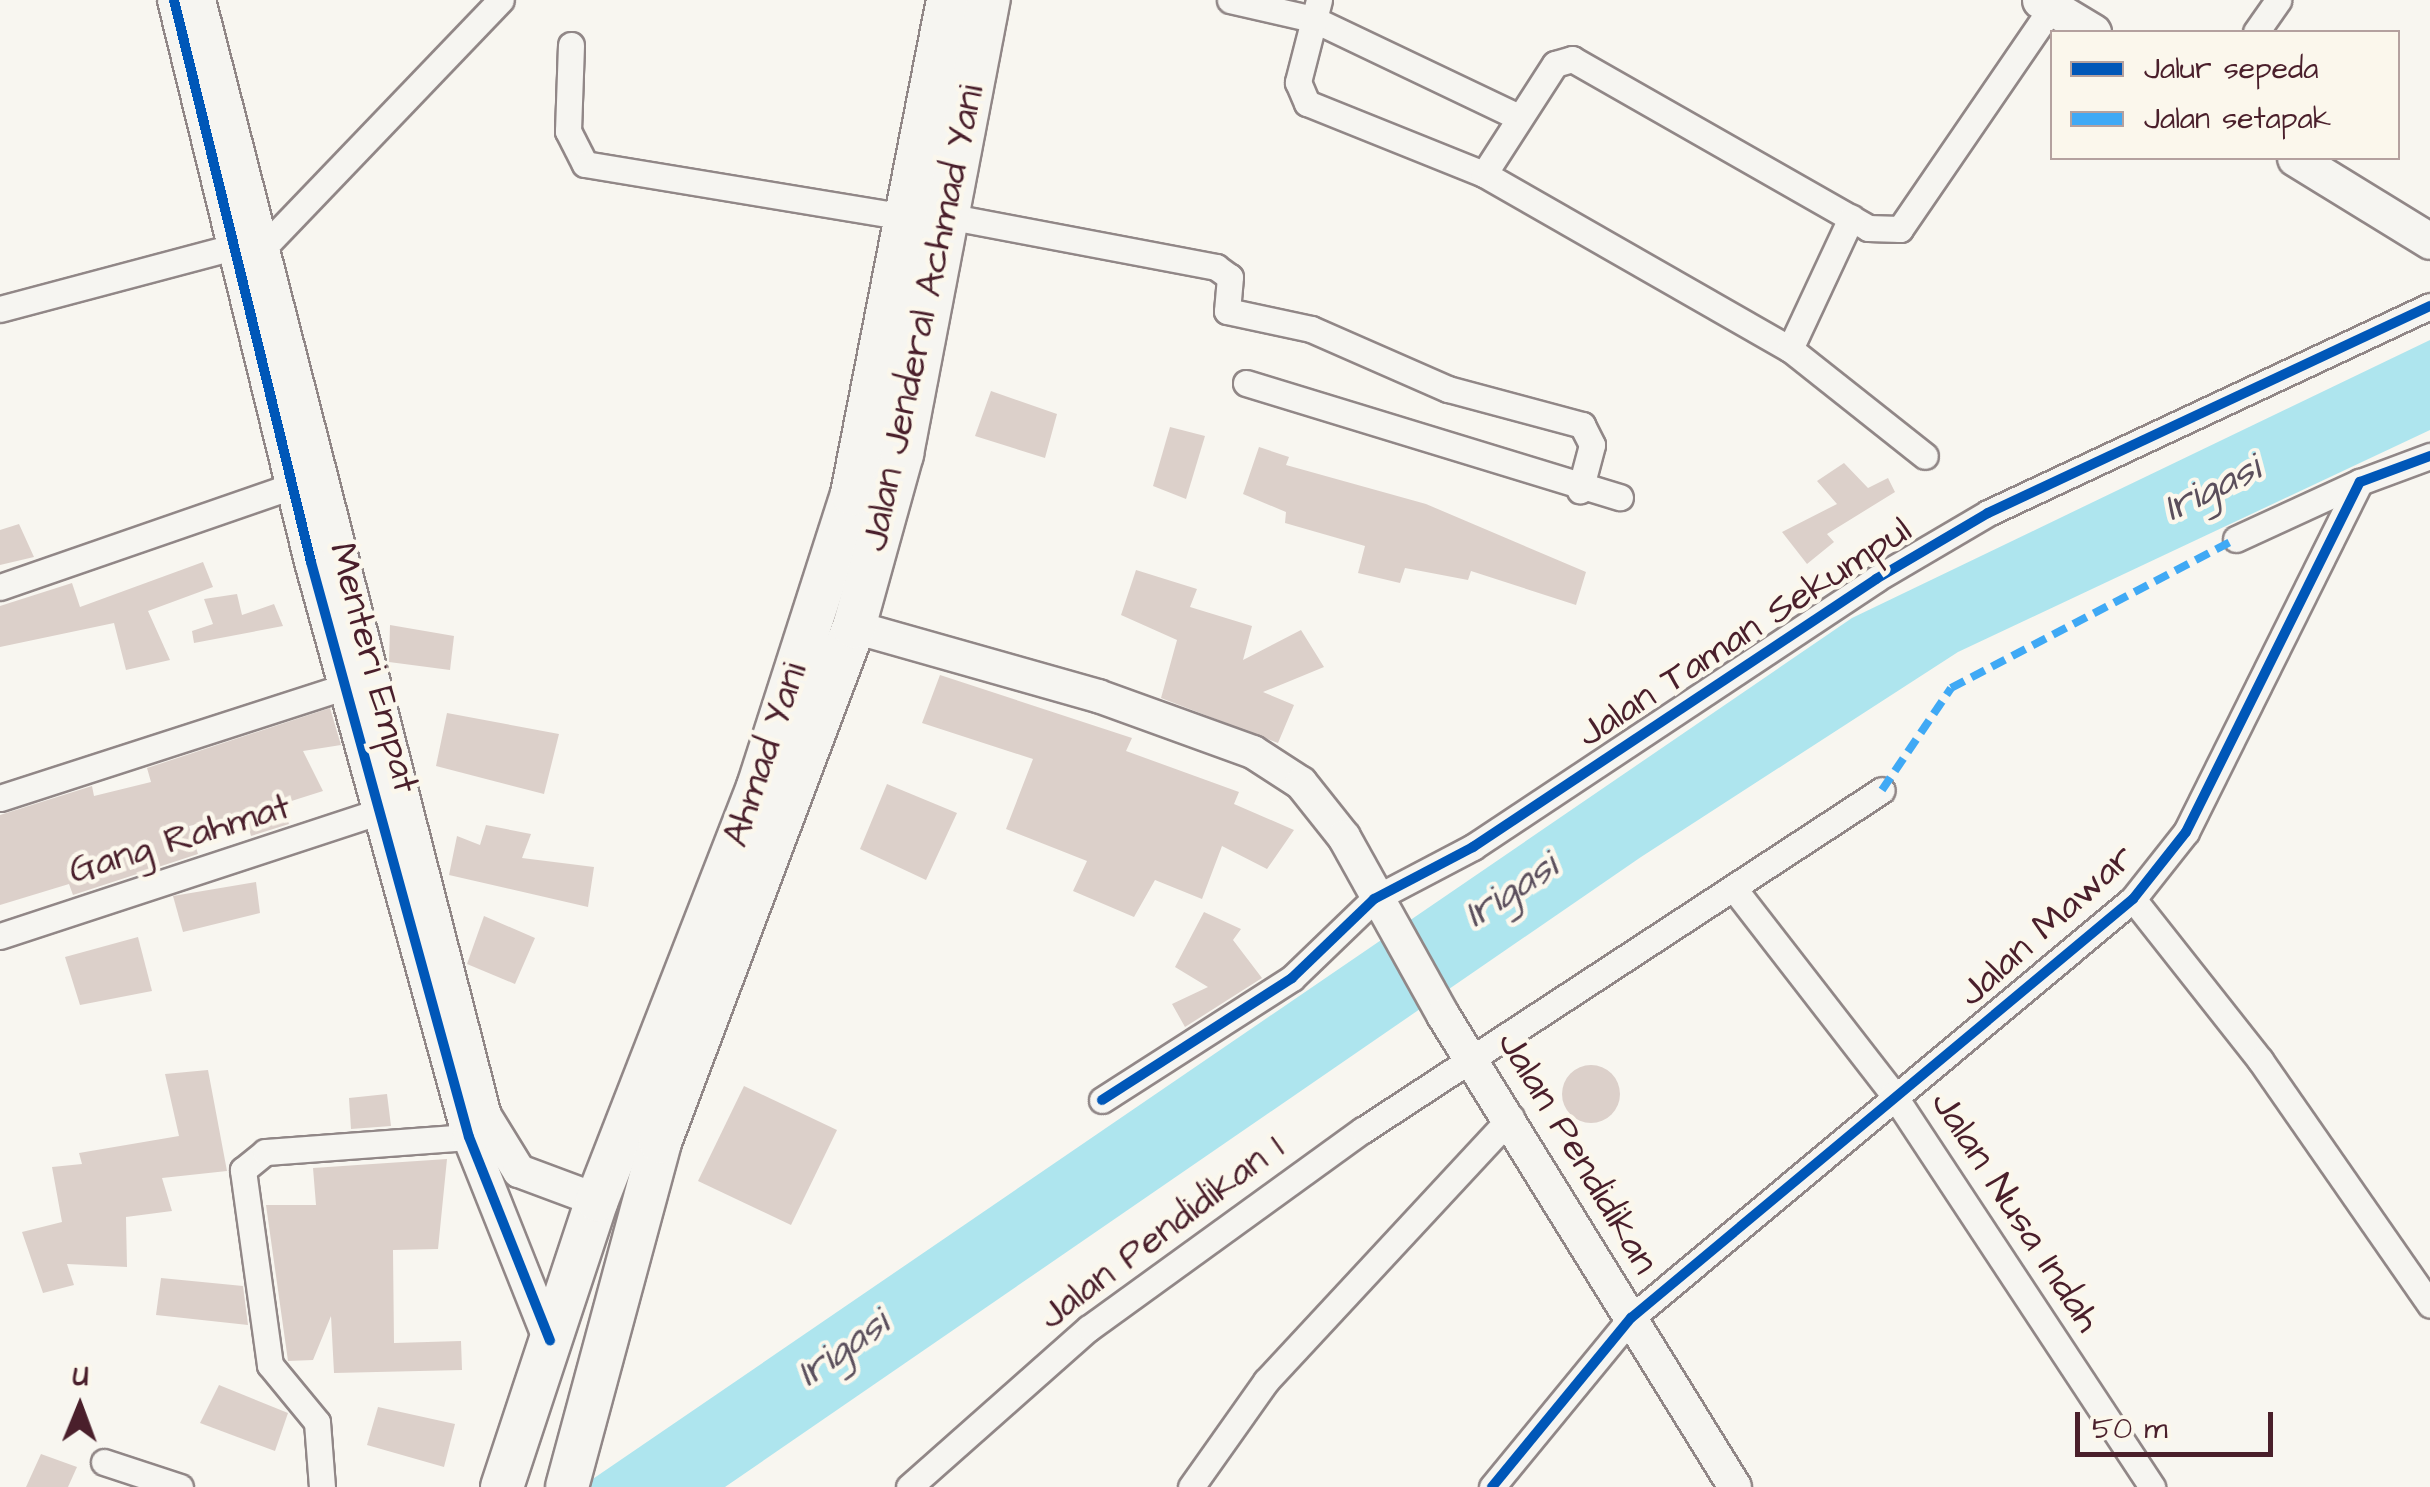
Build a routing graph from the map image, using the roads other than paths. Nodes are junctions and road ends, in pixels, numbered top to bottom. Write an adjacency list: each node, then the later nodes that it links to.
1 (174, 0): 12 (street, Menteri Empat)
2 (199, 0): 12 (street, Menteri Empat)
3 (501, 0): 20 (street)
4 (948, 0): 17 (highway, Ahmad Yani)
5 (989, 0): 17 (highway, Jalan Jenderal Achmad Yani)
6 (1230, 0): 9 (street)
7 (2278, 0): 11 (street)
8 (2046, 4): 10 (main road); 18 (street)
9 (1316, 9): 14 (street); 16 (street)
10 (2090, 30)
11 (2257, 30)
12 (196, 39): 20 (street, Menteri Empat)
13 (572, 46): 17 (street)
14 (1516, 116): 16 (street); 18 (street)
15 (2299, 160): 19 (main road)
16 (1484, 174): 23 (street)
17 (932, 218): 29 (street); 33 (highway, Jalan Jenderal Achmad Yani); 38 (highway, Ahmad Yani)
18 (1852, 218): 23 (street)
19 (2430, 240)
20 (247, 248): 22 (street); 28 (street, Menteri Empat)
21 (2430, 306): 41 (street, Jalan Taman Sekumpul)
22 (0, 309)
23 (1790, 350): 25 (street)
24 (1246, 383): 29 (street)
25 (1926, 456)
26 (2430, 456): 27 (street)
27 (2360, 482): 31 (street); 40 (street, Jalan Mawar)
28 (306, 483): 32 (street); 34 (street, Menteri Empat)
29 (1580, 490): 30 (street)
30 (1620, 497)
31 (2236, 539)
32 (0, 587)
33 (854, 627): 38 (highway, Jalan Jenderal Achmad Yani); 41 (street, Jalan Pendidikan)
34 (359, 682): 36 (street); 37 (street, Menteri Empat)
35 (1882, 790): 39 (street, Jalan Pendidikan 1)
36 (0, 798)
37 (393, 808): 42 (street, Gang Rahmat); 44 (street, Menteri Empat)
38 (739, 882): 43 (highway, Ahmad Yani)
39 (1734, 890): 45 (street, Jalan Pendidikan 1); 46 (street, Jalan Nusa Indah)
40 (2132, 899): 46 (street, Jalan Mawar); 51 (street)
41 (1380, 910): 45 (street, Jalan Pendidikan); 47 (street, Jalan Taman Sekumpul)
42 (0, 936)
43 (712, 950): 50 (highway, Ahmad Yani); 59 (highway)
44 (450, 1019): 49 (street, Menteri Empat); 50 (street, Menteri Empat)
45 (1473, 1056): 48 (street, Jalan Pendidikan); 56 (street, Jalan Pendidikan 1)
46 (1893, 1094): 52 (street, Jalan Mawar); 63 (street, Jalan Nusa Indah)
47 (1102, 1100)
48 (1511, 1118): 52 (street, Jalan Pendidikan); 60 (street)
49 (469, 1137): 53 (street, Menteri Empat); 58 (street)
50 (597, 1200): 53 (highway, Ahmad Yani)
51 (2430, 1305)
52 (1631, 1318): 61 (street, Jalan Mawar); 62 (street, Jalan Pendidikan)
53 (550, 1342): 55 (highway, Ahmad Yani)
54 (104, 1462): 57 (street)
55 (498, 1482)
56 (923, 1482)
57 (180, 1487)
58 (322, 1487)
59 (566, 1487)
60 (1191, 1487)
61 (1492, 1487)
62 (1735, 1487)
63 (2152, 1487)

